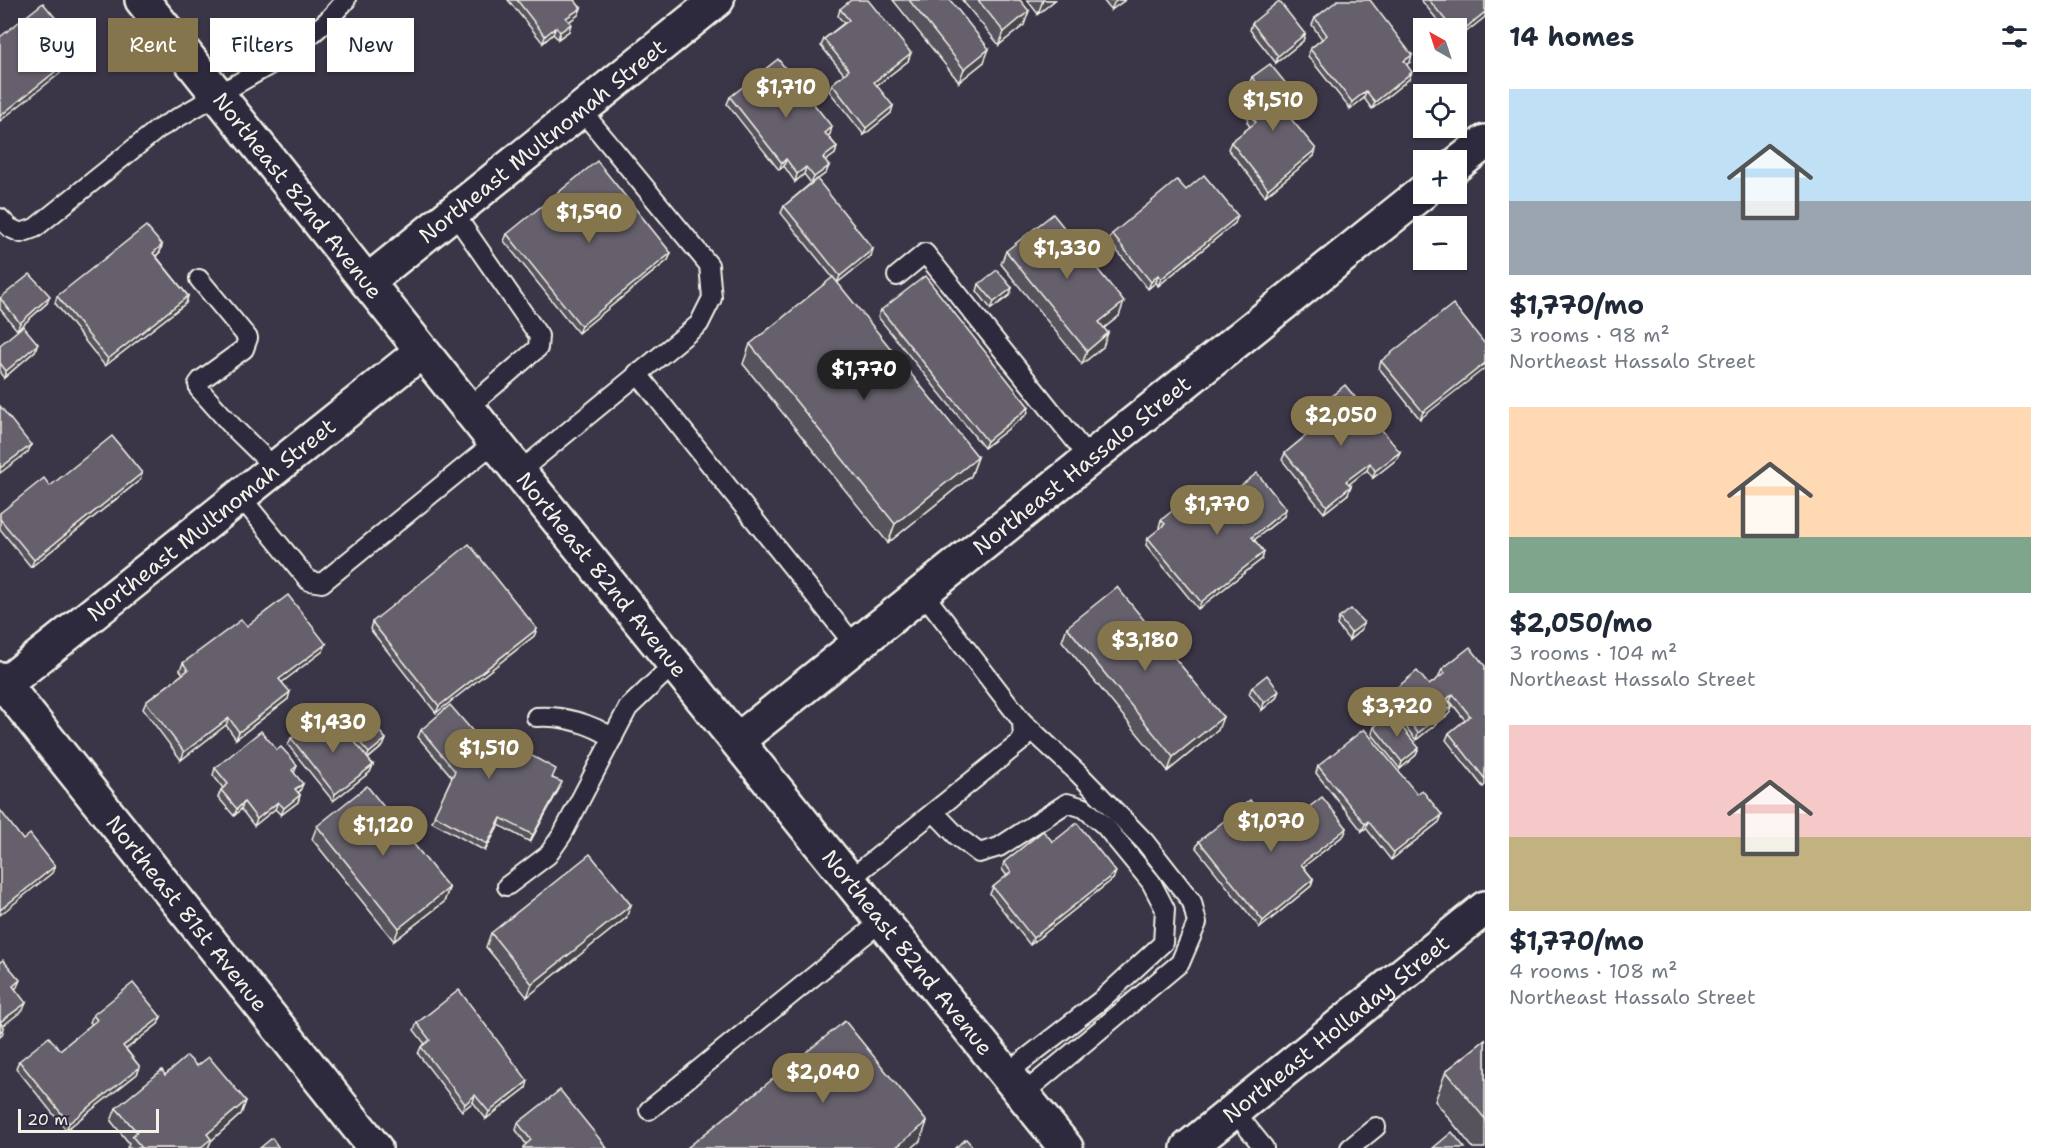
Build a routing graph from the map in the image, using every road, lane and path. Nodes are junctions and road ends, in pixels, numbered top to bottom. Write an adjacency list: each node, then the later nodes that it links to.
1 (142, 0): 4 (street, Northeast 82nd Avenue)
2 (346, 0): 4 (lane)
3 (717, 0): 5 (street, Northeast Multnomah Street)
4 (218, 96): 10 (lane); 13 (street, Northeast 82nd Avenue)
5 (581, 110): 9 (street, Northeast Multnomah Street); 15 (lane)
6 (1485, 142): 7 (street)
7 (1467, 156)
8 (1413, 200): 18 (street, Northeast Hassalo Street)
9 (453, 212): 13 (street, Northeast Multnomah Street); 16 (lane)
10 (0, 218)
11 (897, 276): 18 (lane)
12 (199, 279): 19 (lane)
13 (367, 282): 14 (street, Northeast 82nd Avenue)
14 (422, 351): 16 (street, Northeast 82nd Avenue); 19 (street, Northeast Multnomah Street)
15 (637, 373): 20 (lane); 23 (lane)
16 (468, 408): 17 (street, Northeast 82nd Avenue)
17 (495, 442): 20 (street, Northeast 82nd Avenue); 21 (lane)
18 (1090, 459): 22 (street, Northeast Hassalo Street)
19 (275, 468): 21 (street, Northeast Multnomah Street)
20 (519, 472): 24 (street, Northeast 82nd Avenue)
21 (240, 496): 25 (street, Northeast Multnomah Street)
22 (923, 593): 23 (street, Northeast Hassalo Street); 27 (lane)
23 (856, 647): 29 (street, Northeast Hassalo Street)
24 (675, 663): 28 (lane); 29 (street, Northeast 82nd Avenue)
25 (1, 683): 39 (street, Northeast 81st Avenue)
26 (536, 717): 28 (lane)
27 (1022, 721): 30 (lane); 35 (lane)
28 (613, 738): 32 (lane)
29 (738, 740): 31 (street, Northeast 82nd Avenue)
30 (934, 812): 31 (lane); 35 (lane)
31 (850, 879): 34 (street, Northeast 82nd Avenue)
32 (507, 886)
33 (1485, 908): 37 (street, Northeast Holladay Street)
34 (883, 920): 35 (street, Northeast 82nd Avenue); 36 (lane)
35 (1015, 1084): 40 (street, Northeast 82nd Avenue)
36 (649, 1110)
37 (1234, 1111): 41 (street, Northeast Holladay Street); 42 (lane)
38 (1376, 1127): 43 (lane)
39 (375, 1148)
40 (1066, 1148)
41 (1188, 1148)
42 (1264, 1148)
43 (1350, 1148)

